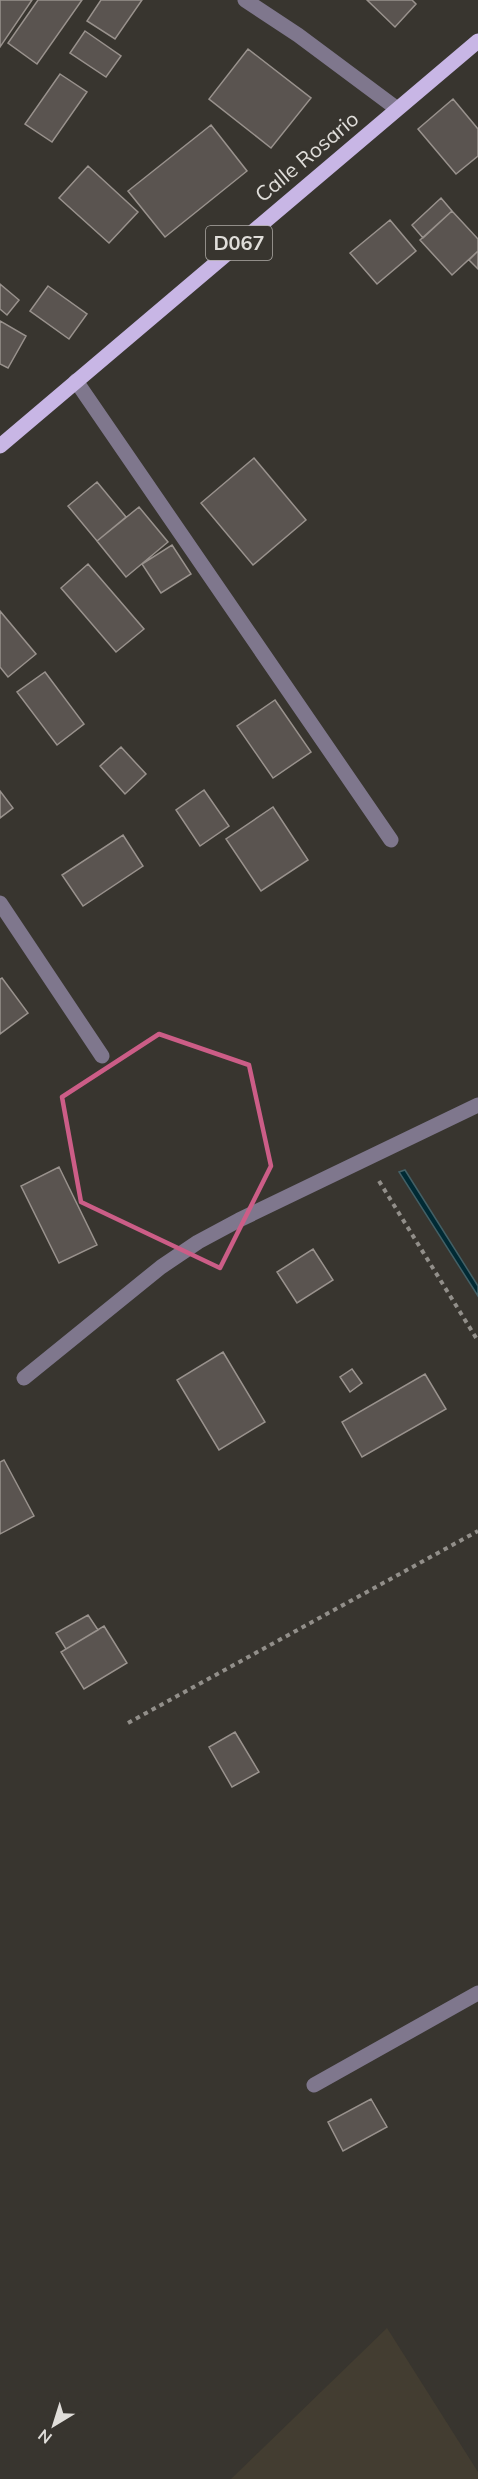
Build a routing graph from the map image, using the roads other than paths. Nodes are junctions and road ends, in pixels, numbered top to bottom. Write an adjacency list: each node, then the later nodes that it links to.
1 (245, 0): 3 (street)
2 (478, 41): 3 (main road, Calle Rosario / D067)
3 (396, 108): 4 (main road, Calle Rosario / D067)
4 (76, 381): 5 (main road, Calle Rosario / D067); 6 (street)
5 (0, 446)
6 (391, 840)
7 (0, 903): 8 (street)
8 (102, 1056)
9 (478, 1105): 10 (street)
10 (24, 1378)
11 (478, 1993): 12 (street)
12 (314, 2085)

